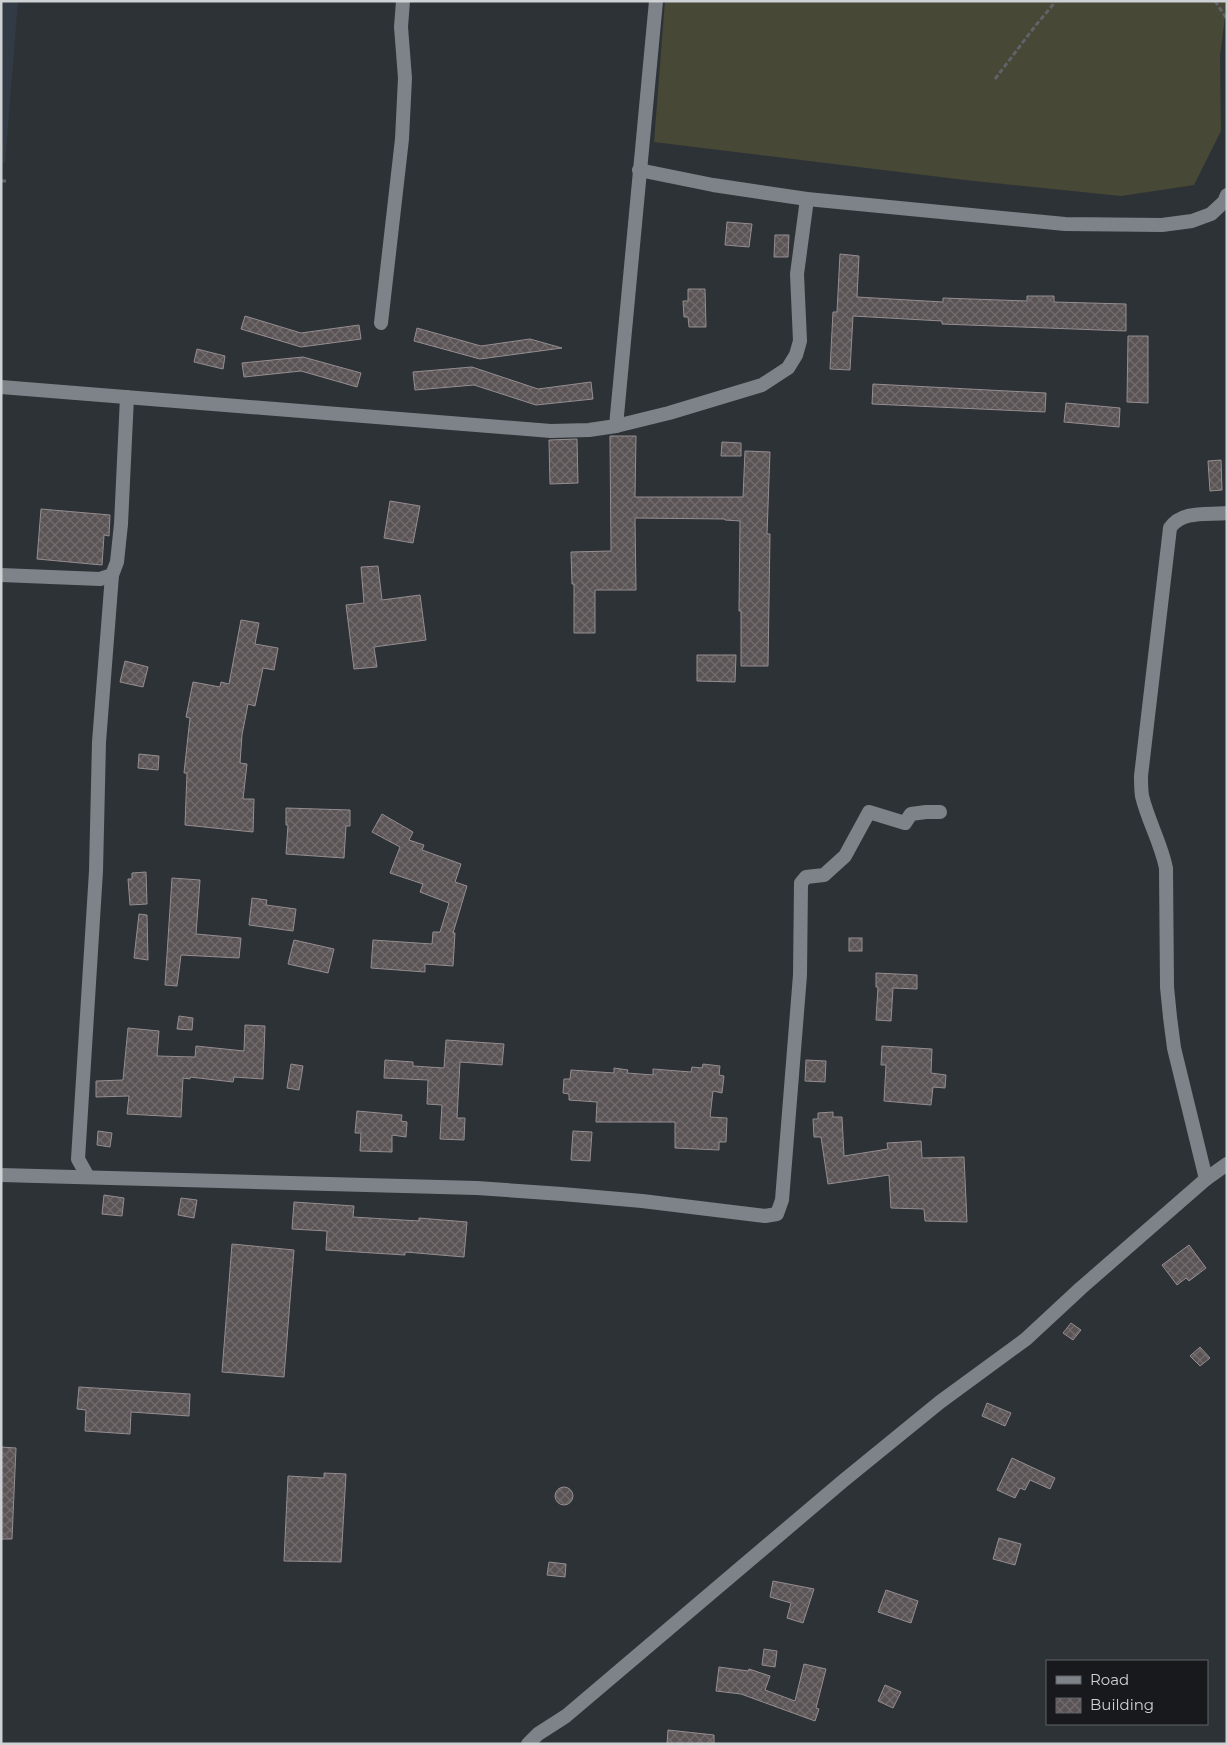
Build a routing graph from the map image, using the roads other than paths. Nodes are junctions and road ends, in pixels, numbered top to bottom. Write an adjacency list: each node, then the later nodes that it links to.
1 (403, 1): 6 (street)
2 (656, 1): 3 (street)
3 (639, 170): 5 (street); 9 (street)
4 (1227, 196): 5 (street)
5 (807, 199): 9 (street)
6 (381, 324)
7 (1, 387): 8 (street)
8 (127, 397): 9 (street); 12 (street)
9 (616, 426)
10 (1227, 513): 17 (street)
11 (1, 575): 12 (street)
12 (112, 575): 16 (street)
13 (940, 812): 16 (street)
14 (1227, 1164): 17 (street)
15 (1, 1175): 16 (street)
16 (88, 1177)
17 (1206, 1179): 18 (street)
18 (528, 1744)

